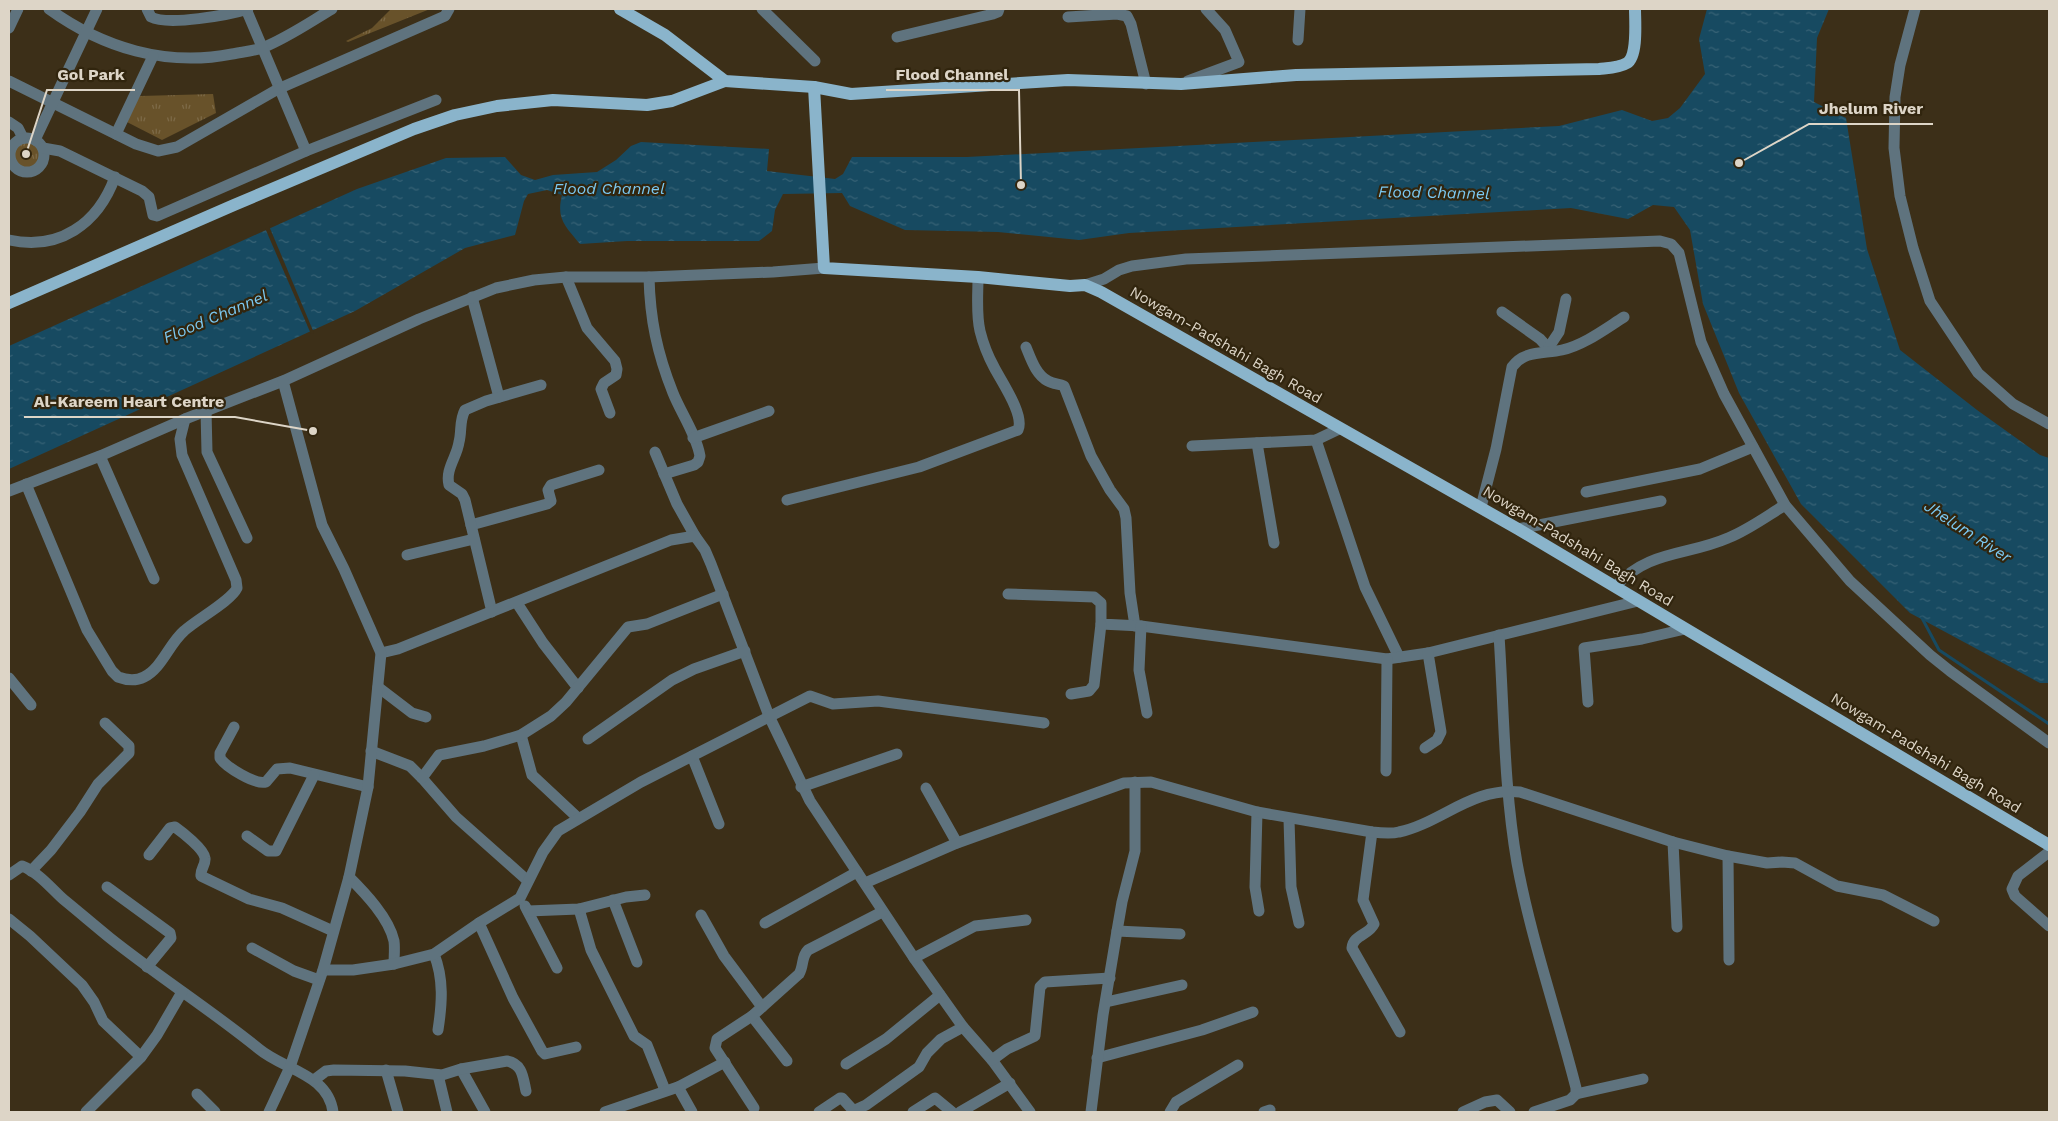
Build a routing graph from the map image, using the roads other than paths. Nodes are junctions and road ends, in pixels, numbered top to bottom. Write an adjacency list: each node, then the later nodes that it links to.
1 (18, 9): 17 (street)
2 (49, 9): 18 (street)
3 (97, 9): 18 (street)
4 (147, 9): 15 (street)
5 (247, 9): 15 (street); 21 (street)
6 (332, 9): 21 (street)
7 (449, 9): 29 (street)
8 (620, 9): 25 (main road)
9 (762, 9): 23 (street)
10 (999, 9): 19 (street)
11 (1206, 9): 27 (street)
12 (1297, 9): 20 (street)
13 (1635, 9): 27 (main road)
14 (1915, 9): 57 (street)
15 (206, 13)
16 (1068, 17): 26 (street)
17 (9, 28)
18 (87, 31): 22 (street); 31 (street)
19 (897, 37)
20 (1298, 40)
21 (262, 48): 22 (street); 29 (street)
22 (153, 56): 33 (street)
23 (815, 61)
24 (9, 81): 31 (street)
25 (725, 81): 28 (main road); 45 (main road)
26 (1146, 84): 27 (main road); 28 (main road)
27 (1180, 84)
28 (814, 87): 38 (main road)
29 (278, 88): 33 (street); 35 (street)
30 (436, 100): 35 (street)
31 (52, 101): 33 (street); 34 (street)
32 (9, 122): 34 (street)
33 (116, 134)
34 (33, 142): 36 (street)
35 (306, 151): 36 (street)
36 (115, 177): 37 (street)
37 (9, 240)
38 (824, 268): 39 (street); 40 (main road)
39 (649, 277): 41 (street); 59 (street)
40 (978, 277): 42 (main road); 71 (street)
41 (566, 278): 43 (street); 55 (street)
42 (1084, 285): 58 (main road, Nowgam-Padshahi Bagh Road); 63 (street)
43 (472, 297): 50 (street); 52 (street)
44 (1566, 299): 49 (street)
45 (9, 303)
46 (1502, 312): 49 (street)
47 (1624, 317): 49 (street)
48 (1026, 347): 90 (street)
49 (1550, 349): 74 (street)
50 (284, 381): 53 (street); 94 (street)
51 (541, 385): 52 (street)
52 (499, 397): 75 (street)
53 (206, 411): 56 (street); 78 (street)
54 (769, 411): 59 (street)
55 (610, 414)
56 (185, 419): 65 (street); 68 (street)
57 (2049, 424)
58 (1339, 429): 60 (street); 74 (main road, Nowgam-Padshahi Bagh Road)
59 (692, 438): 67 (street)
60 (1316, 440): 61 (street); 96 (street)
61 (1257, 443): 62 (street); 80 (street)
62 (1192, 446)
63 (1753, 447): 70 (street); 73 (street)
64 (655, 452): 67 (street)
65 (100, 456): 68 (street); 82 (street)
66 (599, 470): 75 (street)
67 (664, 474): 77 (street)
68 (26, 484): 69 (street)
69 (9, 491)
70 (1586, 492)
71 (787, 500)
72 (1661, 501): 76 (street)
73 (1785, 505): 83 (street); 112 (street)
74 (1481, 507): 76 (main road, Nowgam-Padshahi Bagh Road)
75 (471, 525): 79 (street)
76 (1518, 529): 83 (main road, Nowgam-Padshahi Bagh Road)
77 (695, 536): 84 (street); 87 (street)
78 (247, 538)
79 (474, 539): 81 (street); 88 (street)
80 (1274, 543)
81 (408, 555)
82 (154, 579)
83 (1616, 586): 86 (main road, Nowgam-Padshahi Bagh Road)
84 (723, 594): 93 (street); 100 (street)
85 (1008, 594): 89 (street)
86 (1638, 601): 91 (main road, Nowgam-Padshahi Bagh Road); 92 (street)
87 (517, 603): 88 (street); 100 (street)
88 (492, 612): 94 (street)
89 (1101, 624): 90 (street); 101 (street)
90 (1138, 626): 97 (street); 104 (street)
91 (1685, 629): 102 (street); 133 (main road, Nowgam-Padshahi Bagh Road)
92 (1499, 636): 95 (street); 124 (street)
93 (745, 651): 106 (street); 111 (street)
94 (381, 653): 99 (street)
95 (1428, 653): 96 (street); 113 (street)
96 (1399, 657): 97 (street)
97 (1387, 659): 117 (street)
98 (9, 678): 103 (street)
99 (378, 687): 105 (street); 114 (street)
100 (578, 688): 110 (street)
101 (1071, 694)
102 (1588, 702)
103 (31, 705)
104 (1147, 713)
105 (426, 716)
106 (769, 716): 108 (street); 116 (street); 122 (street)
107 (105, 723): 137 (street)
108 (1044, 723)
109 (234, 727): 118 (street)
110 (521, 736): 119 (street); 126 (street)
111 (588, 739)
112 (2049, 743)
113 (1425, 748)
114 (371, 751): 119 (street); 121 (street)
115 (898, 754): 122 (street)
116 (692, 756): 126 (street); 128 (street)
117 (1386, 771)
118 (314, 775): 121 (street); 130 (street)
119 (422, 778): 141 (street)
120 (1135, 782): 125 (street); 132 (street); 161 (street)
121 (368, 787): 140 (street)
122 (801, 787): 138 (street)
123 (926, 788): 132 (street)
124 (1508, 791): 129 (street); 131 (street); 202 (street)
125 (1257, 812): 127 (street); 149 (street)
126 (578, 818): 141 (street)
127 (1289, 819): 129 (street); 157 (street)
128 (719, 824)
129 (1372, 832): 182 (street)
130 (247, 836)
131 (1673, 842): 136 (street); 159 (street)
132 (957, 843): 142 (street)
133 (2049, 845)
134 (2049, 852): 158 (street)
135 (149, 855): 160 (street)
136 (1728, 856): 154 (street); 166 (street)
137 (32, 871): 139 (street); 169 (street)
138 (857, 872): 142 (street); 156 (street)
139 (9, 875)
140 (349, 877): 160 (street); 168 (street)
141 (528, 881): 145 (street)
142 (865, 883): 150 (street)
143 (107, 887): 169 (street)
144 (645, 895): 146 (street)
145 (520, 898): 148 (street); 155 (street)
146 (613, 900): 147 (street); 167 (street)
147 (579, 909): 148 (street); 199 (street)
148 (528, 911): 170 (street)
149 (1259, 911)
150 (882, 912): 165 (street); 177 (street)
151 (701, 915): 177 (street)
152 (9, 919): 184 (street)
153 (1026, 920): 165 (street)
154 (1934, 922)
155 (478, 923): 164 (street); 183 (street)
156 (765, 923)
157 (1299, 923)
158 (2049, 926)
159 (1677, 927)
160 (333, 931): 171 (street)
161 (1117, 931): 162 (street); 172 (street)
162 (1180, 934)
163 (252, 948): 171 (street)
164 (434, 954): 168 (street); 181 (street)
165 (914, 958): 175 (street)
166 (1729, 960)
167 (637, 962)
168 (394, 964): 171 (street)
169 (147, 967): 174 (street)
170 (557, 968)
171 (321, 975): 191 (street)
172 (1110, 978): 176 (street); 186 (street)
173 (1182, 985): 176 (street)
174 (182, 992): 184 (street); 191 (street)
175 (940, 994): 180 (street); 189 (street)
176 (1106, 1002): 185 (street)
177 (762, 1006): 179 (street)
178 (1253, 1012): 185 (street)
179 (752, 1016): 187 (street); 188 (street)
180 (963, 1028): 186 (street); 213 (street)
181 (438, 1030)
182 (1400, 1032)
183 (576, 1047)
184 (141, 1057): 204 (street)
185 (1097, 1058): 218 (street)
186 (992, 1060): 197 (street)
187 (787, 1061)
188 (724, 1062): 198 (street); 203 (street)
189 (846, 1064)
190 (1238, 1065): 219 (street)
191 (290, 1067): 196 (street); 206 (street)
192 (460, 1068): 194 (street); 200 (street); 210 (street)
193 (386, 1070): 194 (street); 196 (street); 208 (street)
194 (438, 1075): 209 (street)
195 (1643, 1079): 202 (street)
196 (314, 1080): 207 (street)
197 (1010, 1083): 216 (street); 217 (street)
198 (678, 1087): 199 (street); 212 (street)
199 (665, 1090): 211 (street)
200 (526, 1091)
201 (197, 1094): 205 (street)
202 (1576, 1094): 222 (street)
203 (754, 1108)
204 (86, 1112)
205 (215, 1112)
206 (268, 1112)
207 (334, 1112)
208 (398, 1112)
209 (447, 1112)
210 (484, 1112)
211 (605, 1112)
212 (692, 1112)
213 (818, 1112)
214 (914, 1112): 215 (street)
215 (952, 1112)
216 (960, 1112)
217 (1030, 1112)
218 (1091, 1112)
219 (1170, 1112)
220 (1463, 1112): 221 (street)
221 (1510, 1112)
222 (1534, 1112)

